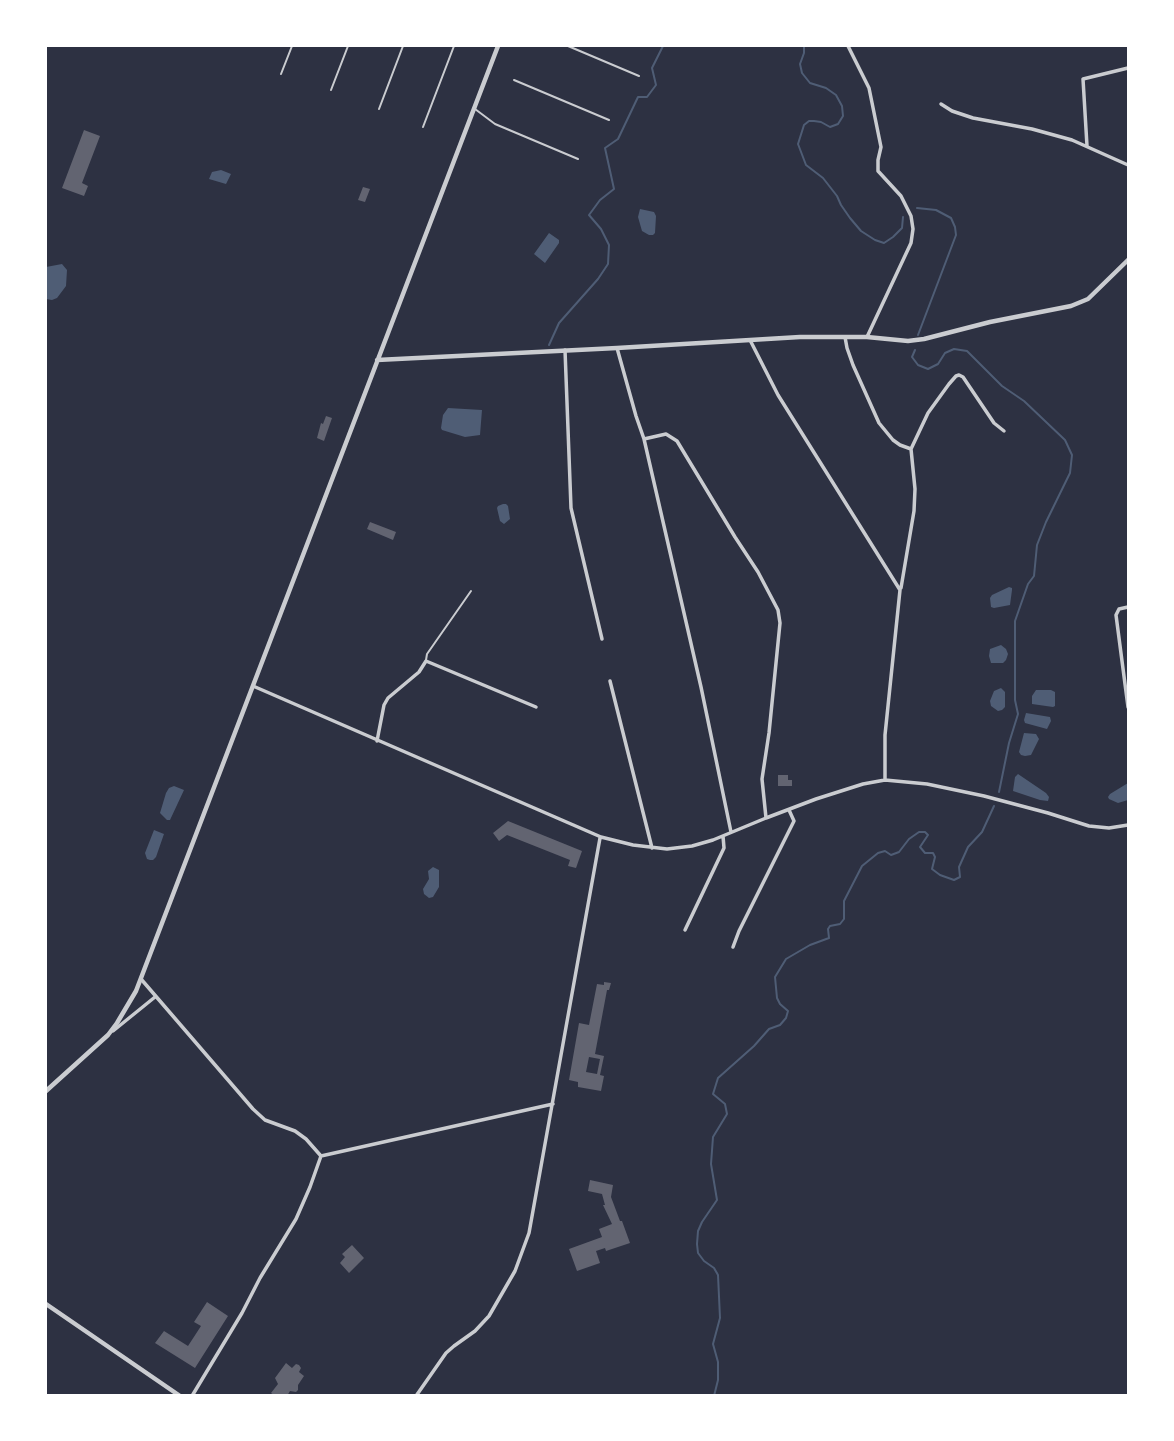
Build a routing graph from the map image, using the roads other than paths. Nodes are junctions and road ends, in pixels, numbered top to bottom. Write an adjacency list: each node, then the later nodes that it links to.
1 (292, 46): 9 (lane)
2 (348, 46): 12 (lane)
3 (403, 46): 15 (lane)
4 (454, 46): 17 (lane)
5 (498, 46): 14 (street)
6 (568, 46): 10 (lane)
7 (848, 46): 23 (street)
8 (1129, 68): 18 (street)
9 (281, 74)
10 (639, 76)
11 (514, 80): 16 (lane)
12 (331, 90)
13 (941, 104): 18 (street)
14 (473, 108): 19 (lane); 27 (street)
15 (379, 109)
16 (609, 120)
17 (423, 127)
18 (1087, 146): 20 (street)
19 (578, 159)
20 (1129, 165)
21 (1129, 260): 23 (street)
22 (845, 337): 23 (street); 24 (street); 30 (street)
23 (867, 337)
24 (750, 340): 25 (street); 31 (street)
25 (617, 348): 26 (street); 29 (street)
26 (565, 350): 27 (street); 34 (street)
27 (377, 360): 37 (street)
28 (1004, 431): 30 (street)
29 (644, 439): 43 (street); 45 (street)
30 (911, 449): 31 (street)
31 (900, 590): 41 (street)
32 (471, 591): 35 (lane)
33 (1129, 607): 39 (street)
34 (602, 639)
35 (426, 661): 38 (street); 40 (street)
36 (610, 681): 48 (street)
37 (253, 685): 40 (street); 51 (street)
38 (536, 707)
39 (1129, 707)
40 (377, 741): 47 (street)
41 (885, 780): 42 (street); 44 (street)
42 (789, 810): 43 (street); 50 (street)
43 (766, 818): 45 (street)
44 (1129, 825)
45 (731, 832): 46 (street)
46 (723, 836): 48 (street); 49 (street)
47 (601, 837): 48 (street); 55 (street)
48 (652, 848)
49 (685, 930)
50 (733, 947)
51 (141, 979): 52 (street); 53 (street)
52 (155, 997): 53 (street); 56 (street)
53 (108, 1035): 54 (street)
54 (46, 1091)
55 (553, 1104): 56 (street); 60 (street)
56 (321, 1156): 59 (street)
57 (46, 1304): 58 (street)
58 (180, 1395)
59 (192, 1395)
60 (416, 1395)

